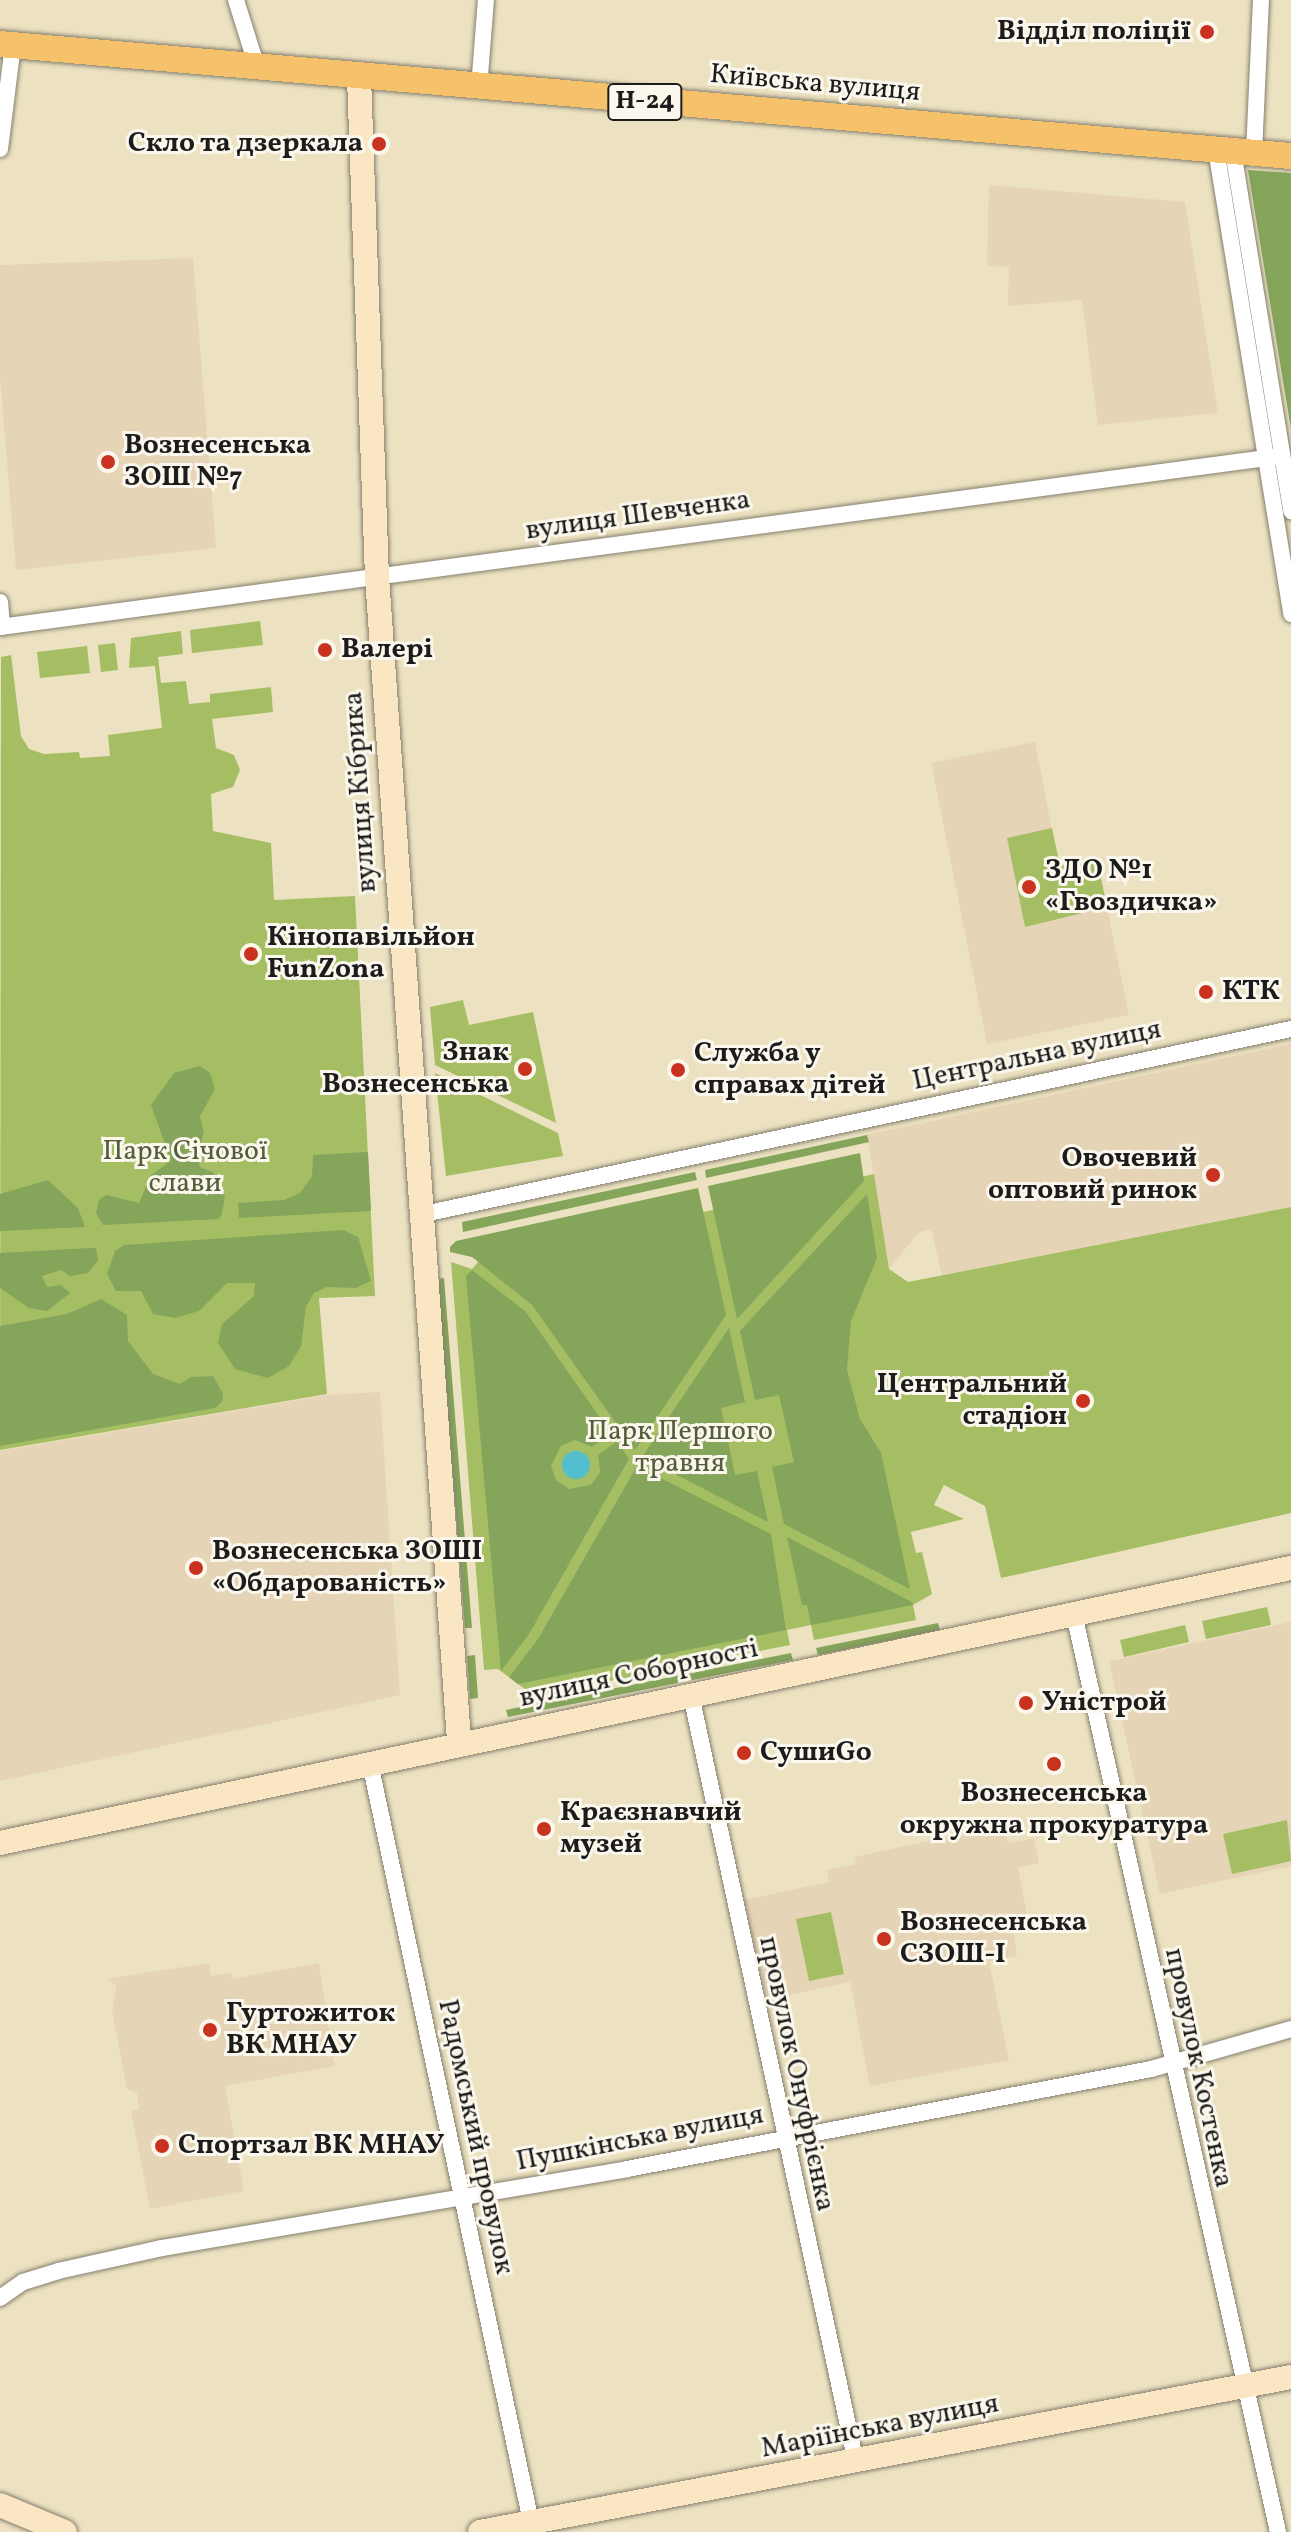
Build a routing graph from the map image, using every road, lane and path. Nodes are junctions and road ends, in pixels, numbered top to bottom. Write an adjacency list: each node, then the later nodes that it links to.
1 (236, 0): 5 (street)
2 (486, 0): 7 (street)
3 (1261, 0): 9 (street)
4 (7, 44): 5 (main road, Київська вулиця / Н-24); 8 (street)
5 (256, 64): 6 (main road, Київська вулиця / Н-24)
6 (359, 77): 7 (main road, Київська вулиця / Н-24); 13 (main road, вулиця Кібрика)
7 (479, 88): 9 (main road, Київська вулиця / Н-24)
8 (0, 149)
9 (1234, 151): 10 (main road, Київська вулиця / Н-24); 11 (street)
10 (1291, 156)
11 (1274, 457): 12 (street); 13 (street, вулиця Шевченка); 15 (street)
12 (1291, 511)
13 (377, 577): 16 (street, вулиця Шевченка); 18 (main road, вулиця Кібрика)
14 (0, 602): 16 (street)
15 (1291, 614)
16 (1, 627)
17 (1291, 1029): 18 (street, Центральна вулиця)
18 (419, 1215): 22 (main road, вулиця Кібрика)
19 (1291, 1568): 20 (main road, вулиця Соборності)
20 (1074, 1614): 21 (main road, вулиця Соборності); 26 (street, провулок Костенка)
21 (691, 1695): 22 (main road, вулиця Соборності); 27 (street, провулок Онуфрієнка)
22 (459, 1742): 23 (main road, вулиця Соборності)
23 (370, 1763): 24 (main road, вулиця Соборності); 28 (street, Радомський провулок)
24 (0, 1843)
25 (1291, 2029): 26 (street, Пушкінська вулиця)
26 (1170, 2061): 27 (street, Пушкінська вулиця); 31 (street, провулок Костенка)
27 (784, 2138): 28 (street, Пушкінська вулиця); 32 (street, провулок Онуфрієнка)
28 (460, 2198): 29 (street, Пушкінська вулиця); 34 (street, Радомський провулок)
29 (0, 2298)
30 (1291, 2377): 31 (main road, Маріїнська вулиця)
31 (1243, 2388): 32 (main road, Маріїнська вулиця); 37 (street, провулок Костенка)
32 (856, 2463): 34 (main road, Маріїнська вулиця)
33 (0, 2505): 35 (main road)
34 (531, 2522): 36 (main road, Маріїнська вулиця)
35 (65, 2532)
36 (480, 2532)
37 (1278, 2532)

